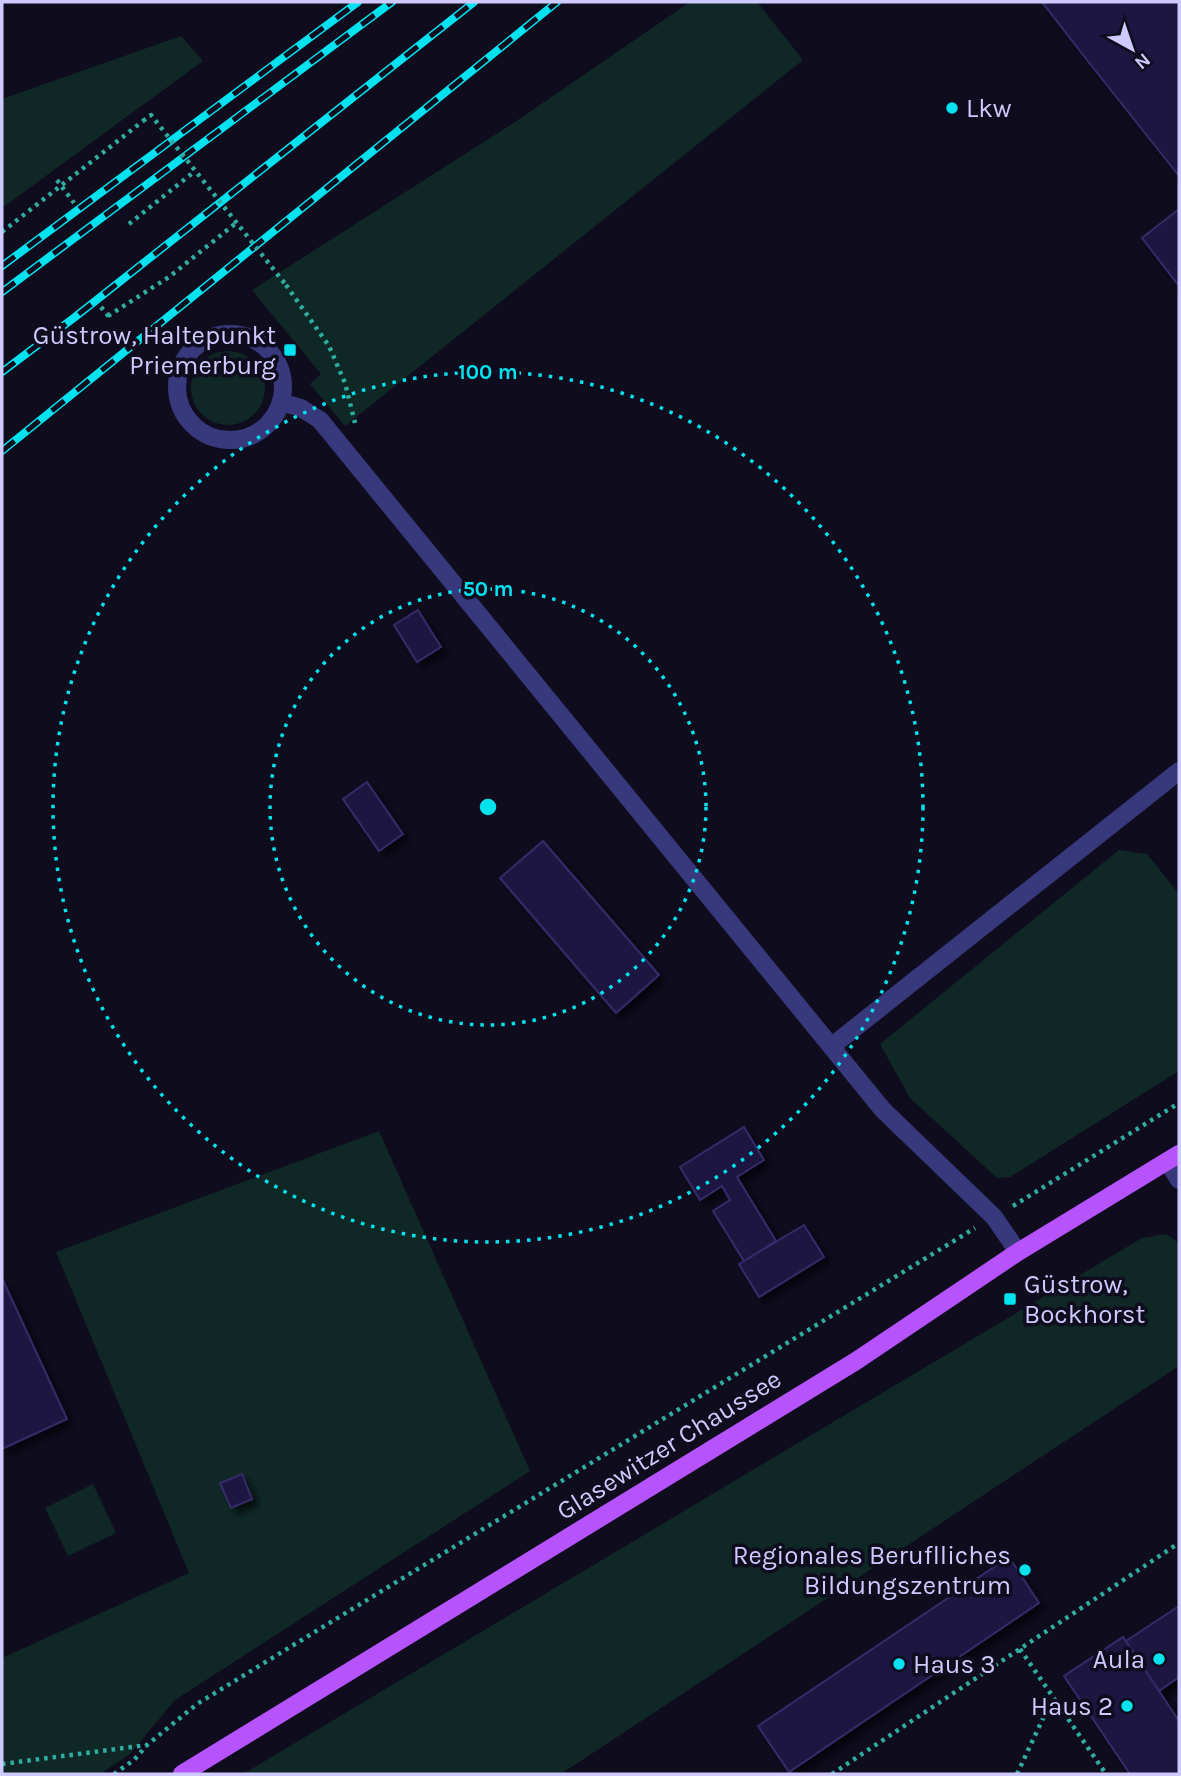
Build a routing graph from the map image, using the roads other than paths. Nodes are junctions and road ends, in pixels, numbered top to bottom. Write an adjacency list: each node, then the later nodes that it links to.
1 (281, 402): 1 (street); 3 (street)
2 (1179, 771): 3 (street)
3 (832, 1046): 6 (street)
4 (1173, 1157): 5 (street); 6 (main road, Glasewitzer Chaussee)
5 (1179, 1180)
6 (1018, 1252): 7 (main road, Glasewitzer Chaussee)
7 (182, 1774)

